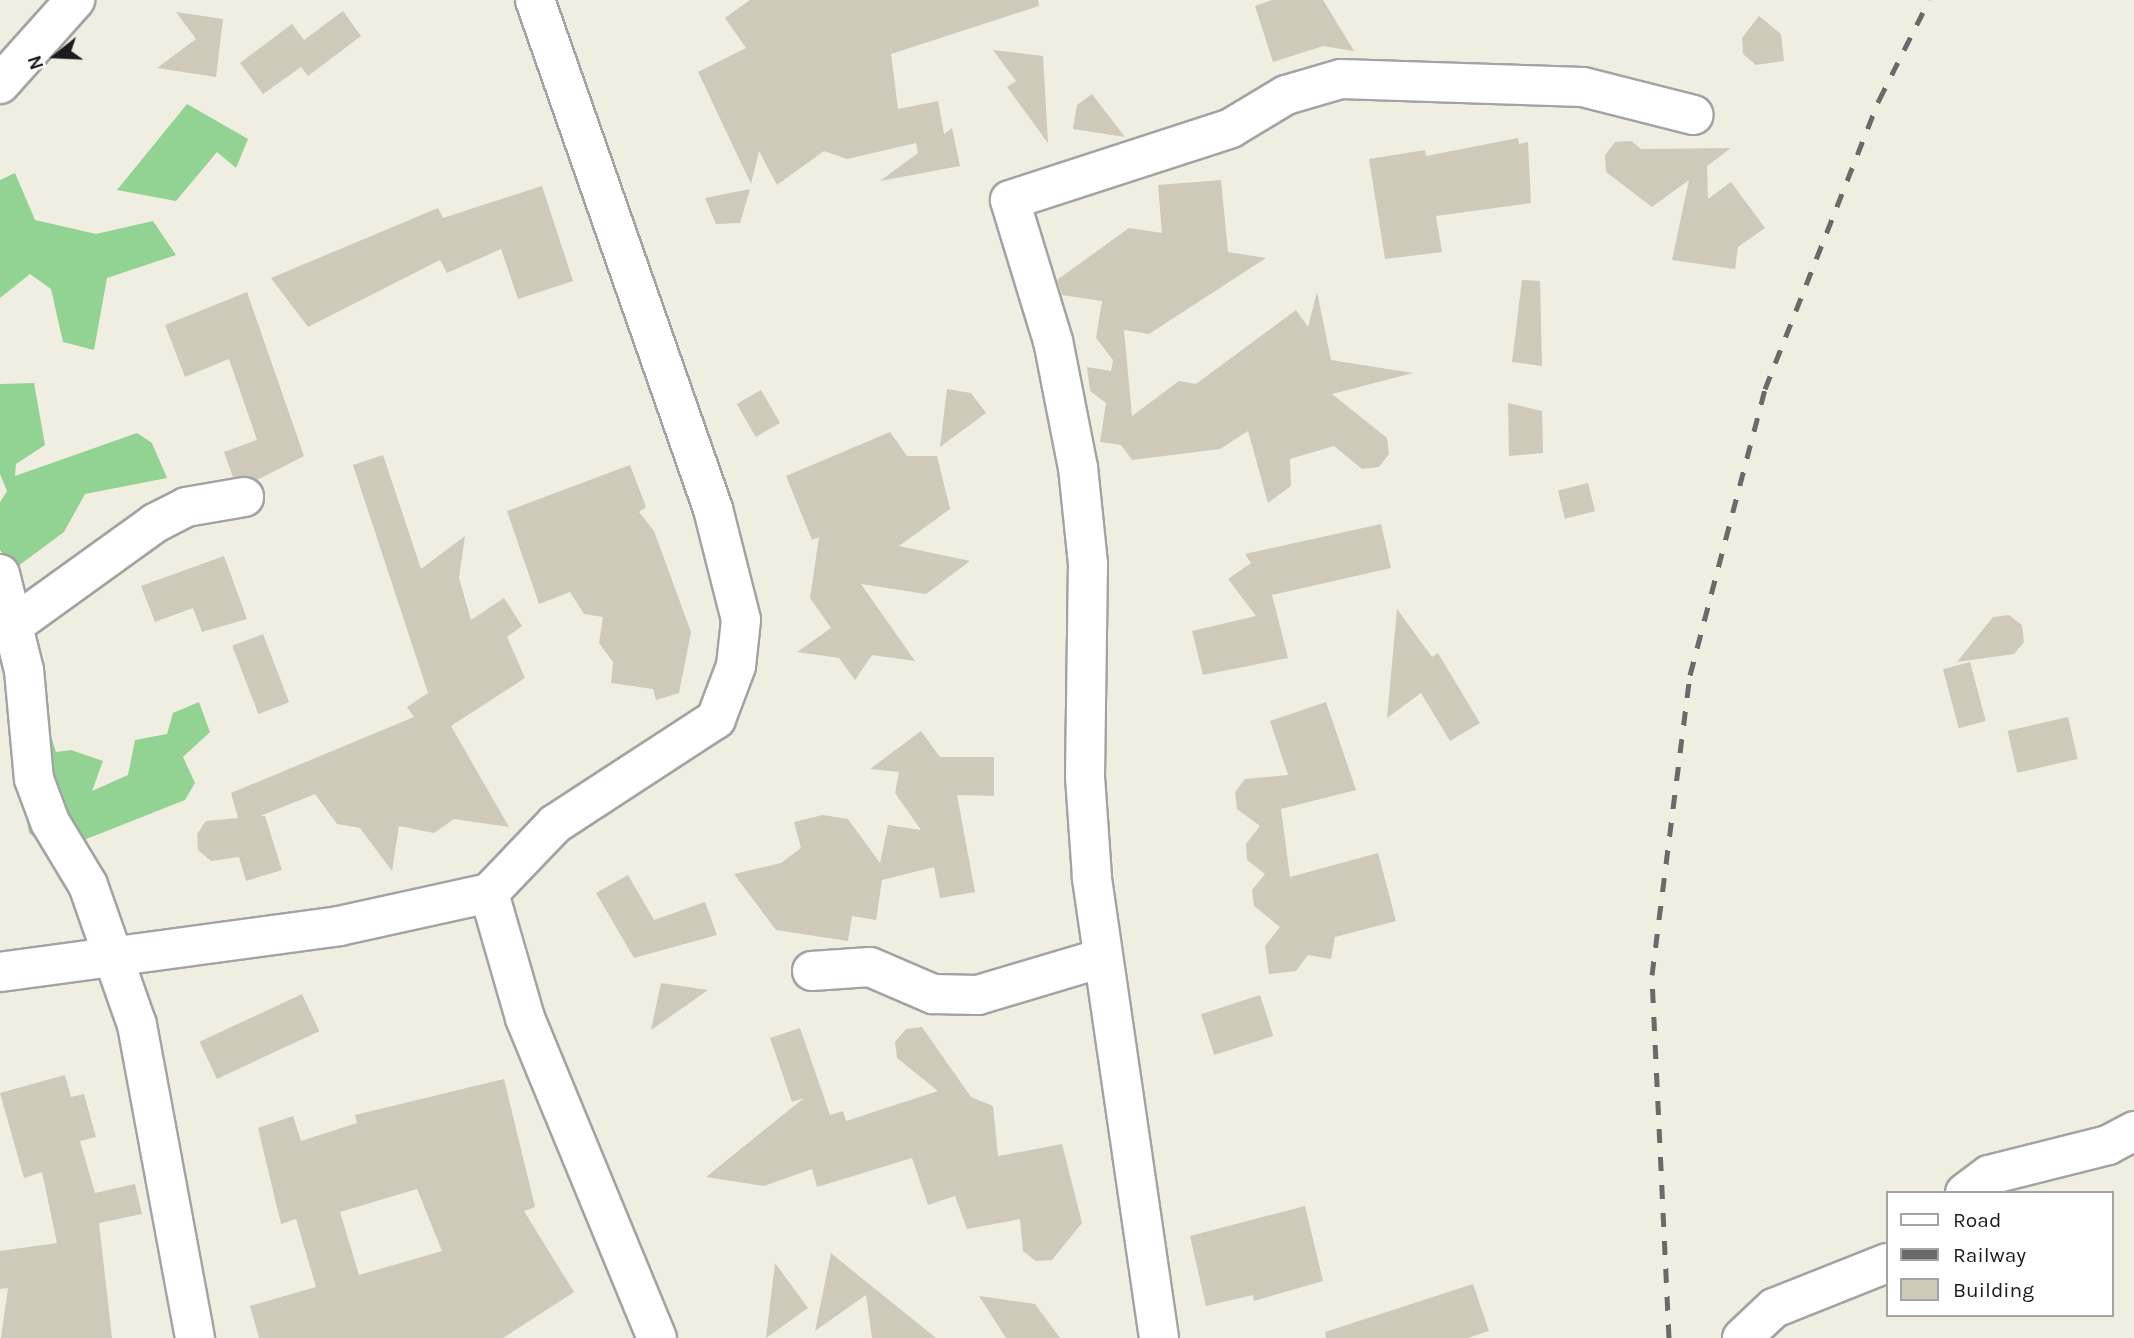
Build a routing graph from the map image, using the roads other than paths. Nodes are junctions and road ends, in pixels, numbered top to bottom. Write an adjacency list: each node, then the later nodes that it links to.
1 (75, 0): 3 (street)
2 (535, 0): 8 (street)
3 (0, 84)
4 (1694, 114): 9 (street)
5 (244, 497): 7 (street)
6 (0, 574): 7 (street)
7 (15, 624): 10 (street)
8 (489, 892): 10 (street); 17 (street)
9 (1102, 958): 11 (street); 18 (street)
10 (118, 959): 12 (street); 16 (street)
11 (812, 971)
12 (0, 972)
13 (2134, 1130): 14 (street)
14 (1968, 1191)
15 (1885, 1264): 19 (street)
16 (195, 1338)
17 (657, 1338)
18 (1159, 1338)
19 (1742, 1338)

